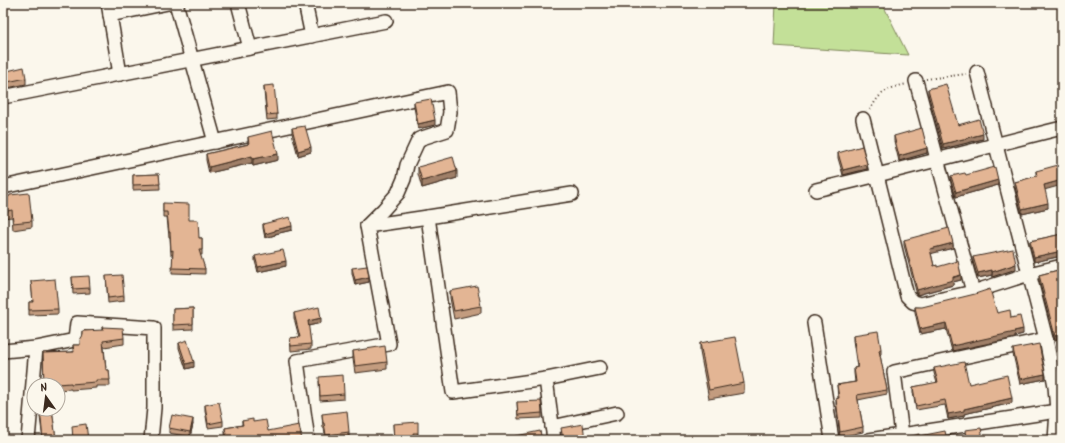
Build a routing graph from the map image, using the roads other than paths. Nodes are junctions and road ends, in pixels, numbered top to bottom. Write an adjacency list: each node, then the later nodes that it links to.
1 (168, 3): 5 (street)
2 (176, 3): 9 (street)
3 (238, 3): 8 (street)
4 (305, 3): 7 (street)
5 (109, 9): 11 (street)
6 (386, 21): 7 (street)
7 (312, 36): 8 (street)
8 (250, 48): 9 (street)
9 (192, 60): 11 (street); 16 (street)
10 (977, 72): 17 (street)
11 (120, 74): 13 (street)
12 (916, 81): 18 (street)
13 (3, 97)
14 (864, 119): 19 (street)
15 (1062, 128): 17 (street)
16 (215, 142): 20 (street); 24 (street)
17 (996, 144): 18 (street); 26 (street)
18 (938, 161): 19 (street); 27 (street)
19 (877, 176): 21 (street); 27 (street)
20 (3, 187)
21 (816, 190)
22 (572, 194): 23 (street)
23 (428, 217): 24 (street); 33 (street)
24 (367, 226): 40 (street)
25 (1062, 266): 26 (street)
26 (1029, 274): 27 (street); 29 (street)
27 (973, 292)
28 (814, 323): 41 (street)
29 (1046, 339): 34 (street); 37 (street)
30 (36, 348): 31 (street); 38 (street); 39 (street)
31 (3, 351)
32 (600, 368): 33 (street)
33 (546, 379): 36 (street)
34 (1058, 412): 37 (street); 43 (street)
35 (617, 413): 36 (street)
36 (553, 434)
37 (902, 435): 42 (street)
38 (28, 440)
39 (151, 440)
40 (308, 440)
41 (830, 440)
42 (869, 440)
43 (1055, 440)

